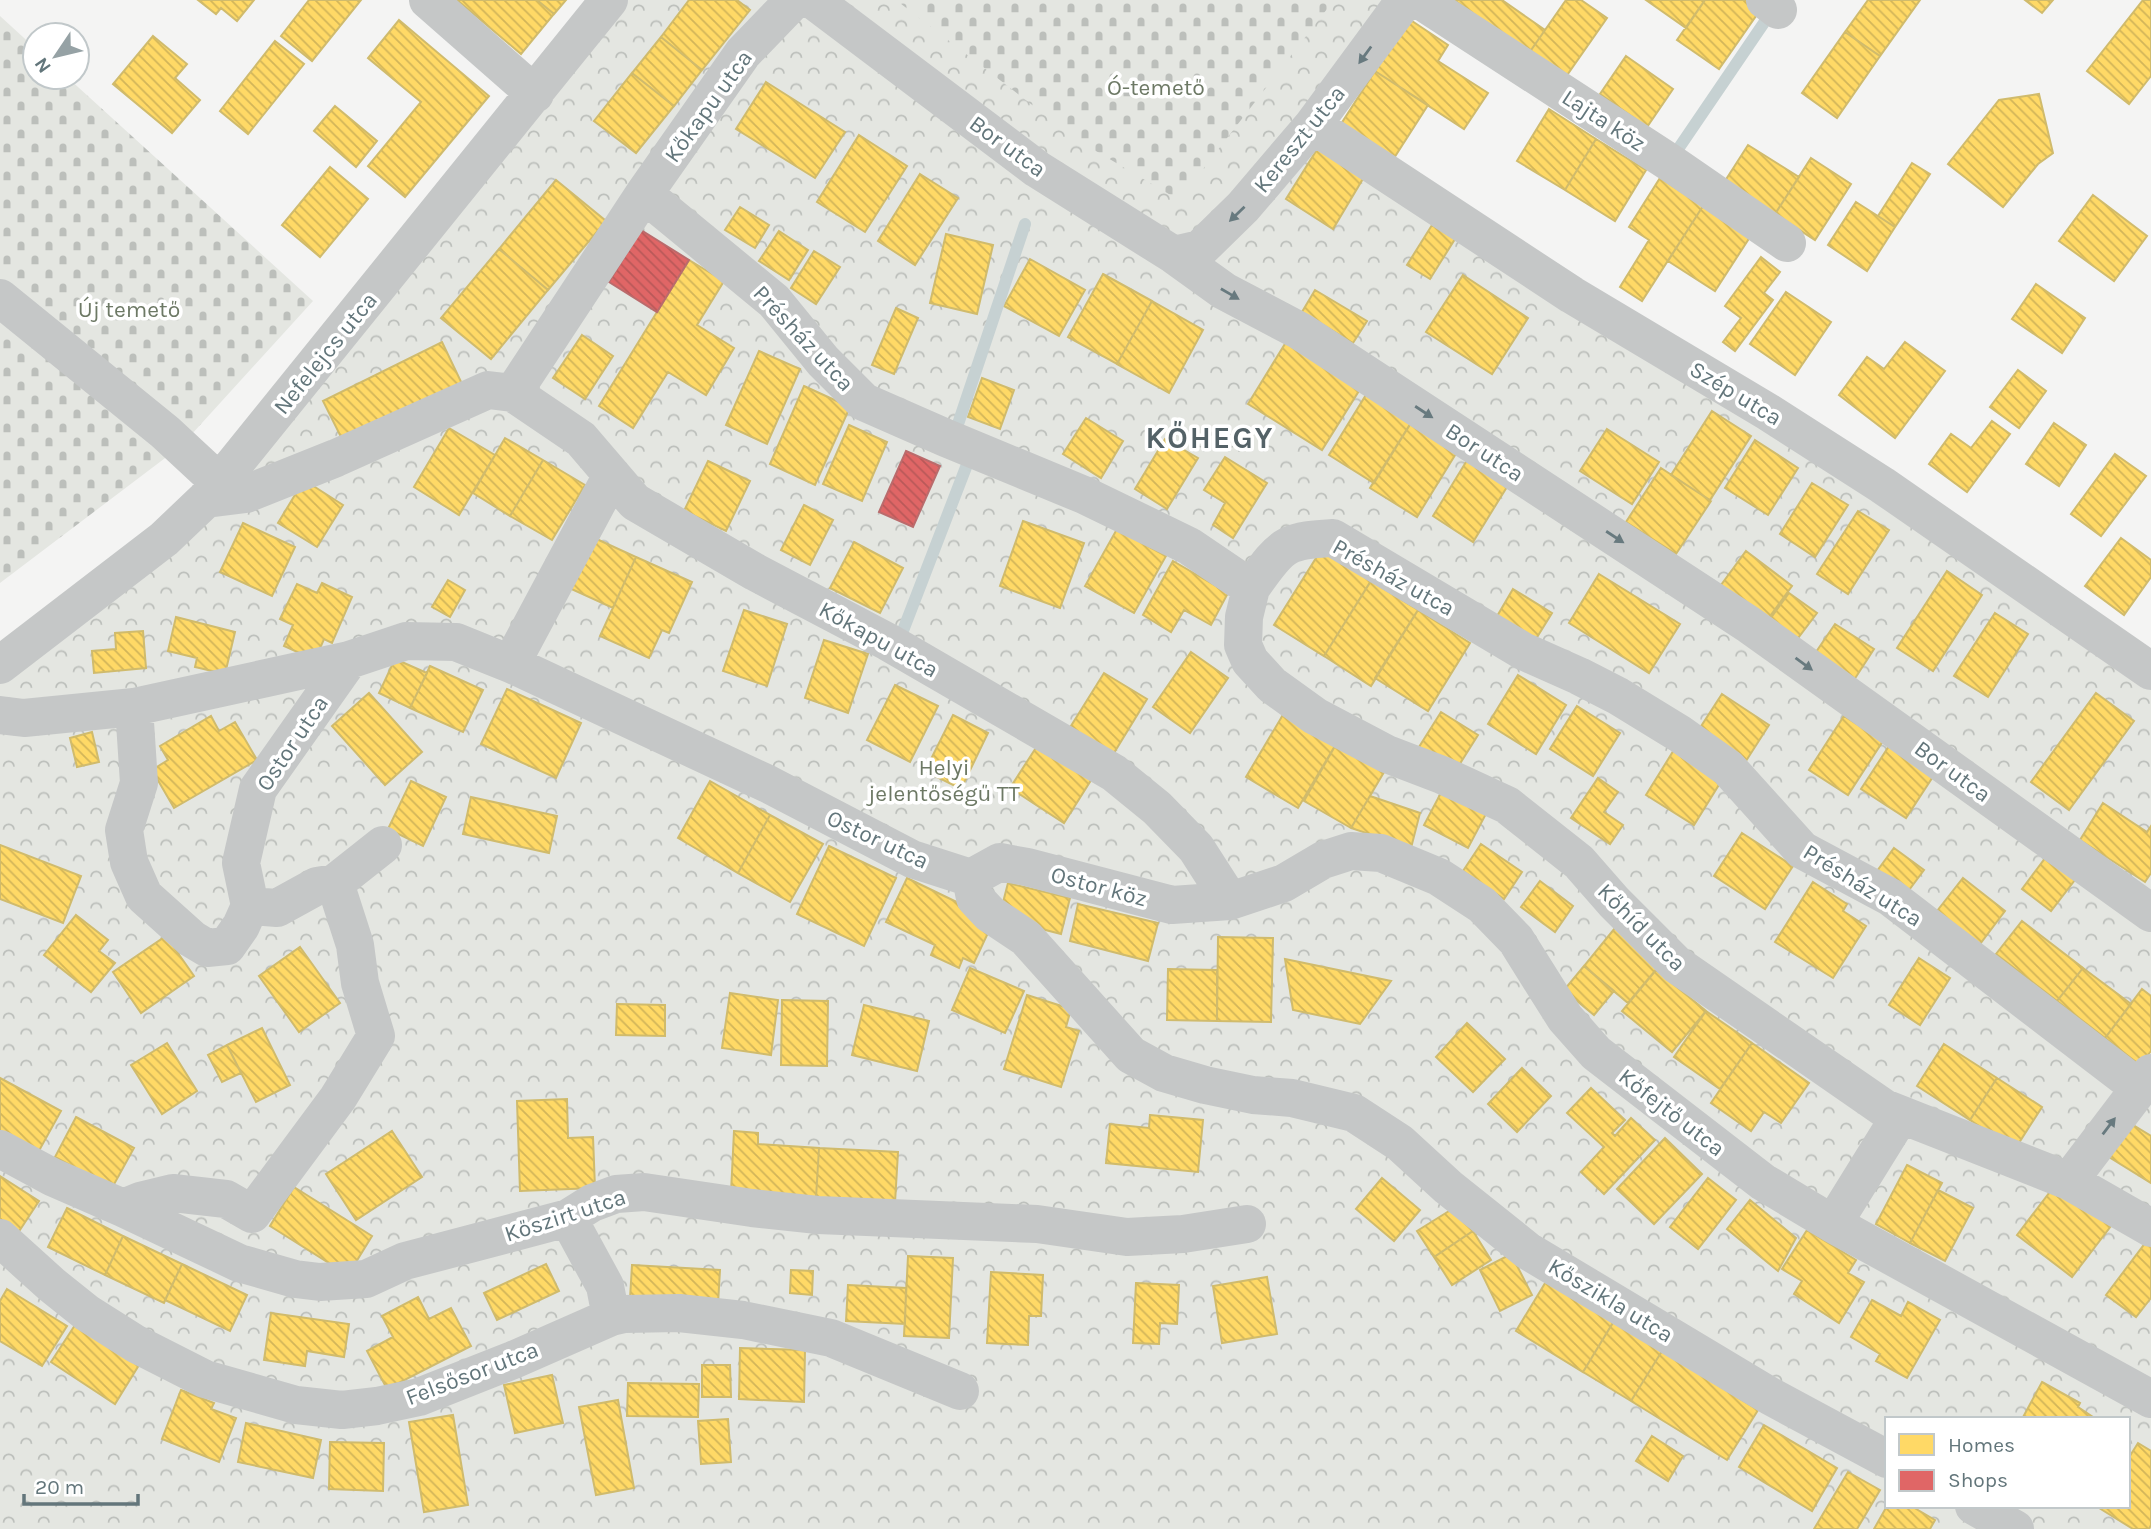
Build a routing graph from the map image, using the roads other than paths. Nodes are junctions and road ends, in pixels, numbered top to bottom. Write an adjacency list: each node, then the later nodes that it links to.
1 (428, 0): 7 (street)
2 (609, 0): 7 (street, Nefelejcs utca)
3 (794, 0): 9 (street, Kőkapu utca)
4 (813, 0): 11 (street, Bor utca)
5 (1405, 0): 8 (street, Kereszt utca, one-way to 8)
6 (1420, 0): 10 (street, Lajta köz)
7 (535, 94): 15 (street, Nefelejcs utca)
8 (1314, 125): 11 (street, Kereszt utca, one-way to 11); 20 (street, Szép utca)
9 (644, 194): 13 (street, Kőkapu utca); 16 (street, Présház utca)
10 (1787, 243)
11 (1174, 255): 28 (street, Bor utca, one-way to 28)
12 (0, 298): 15 (street)
13 (513, 393): 14 (street, Kőkapu utca); 15 (street)
14 (612, 475): 19 (street); 26 (street, Kőkapu utca)
15 (213, 491): 18 (street, Nefelejcs utca)
16 (1251, 588): 29 (street, Présház utca); 30 (street, Kőhíd utca)
17 (349, 660): 19 (street, Ostor utca); 21 (street, Ostor utca); 27 (street, Ostor utca)
18 (0, 664)
19 (511, 664): 24 (street, Ostor utca)
20 (2151, 671)
21 (134, 707): 22 (street, Ostor utca); 27 (street)
22 (0, 715)
23 (383, 845): 25 (street)
24 (971, 878): 26 (street, Ostor köz); 42 (street, Kőszikla utca)
25 (335, 883): 27 (street); 33 (street)
26 (1230, 901): 36 (street, Kőfejtő utca)
27 (250, 906)
28 (2151, 913)
29 (2145, 1080): 32 (street, one-way to 29)
30 (1900, 1116): 32 (street, Kőhíd utca); 36 (street)
31 (0, 1149): 33 (street, Kőszirt utca)
32 (2069, 1181): 37 (street, Kőhíd utca)
33 (123, 1208): 34 (street, Kőszirt utca)
34 (568, 1218): 35 (street, Kőszirt utca); 39 (street)
35 (1247, 1224)
36 (1833, 1224): 41 (street, Kőfejtő utca)
37 (2151, 1228)
38 (0, 1238): 39 (street, Felsősor utca)
39 (611, 1317): 40 (street, Felsősor utca)
40 (960, 1391)
41 (2151, 1399)
42 (1885, 1458)
43 (1978, 1508): 44 (street)
44 (2015, 1529)

